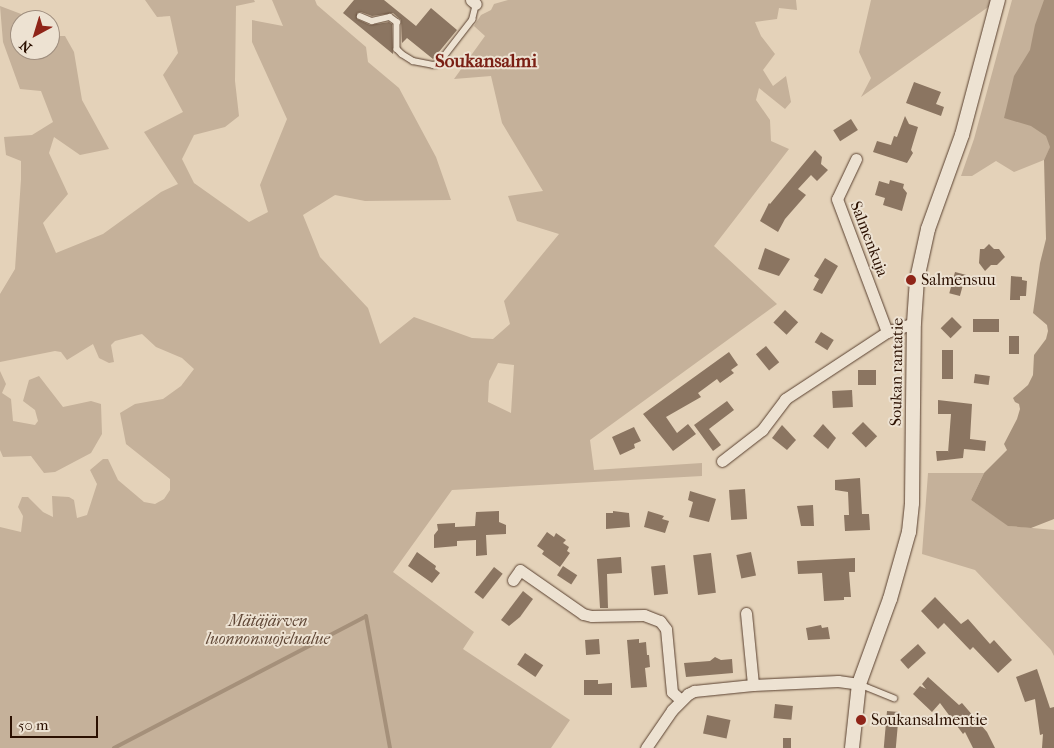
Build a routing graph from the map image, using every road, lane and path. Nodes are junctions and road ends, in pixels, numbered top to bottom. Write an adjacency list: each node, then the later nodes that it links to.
1 (998, 0): 5 (street, Soukan rantatie)
2 (473, 2): 3 (lane)
3 (360, 16)
4 (856, 159): 6 (street, Salmenkuja)
5 (914, 323): 6 (street); 11 (street, Soukan rantatie)
6 (887, 332): 7 (street)
7 (722, 461)
8 (513, 580): 13 (street)
9 (746, 613): 10 (street)
10 (753, 684): 11 (street); 13 (street)
11 (859, 684): 12 (lane); 15 (street, Soukan rantatie)
12 (894, 698)
13 (681, 700): 14 (street)
14 (646, 748)
15 (852, 748)

